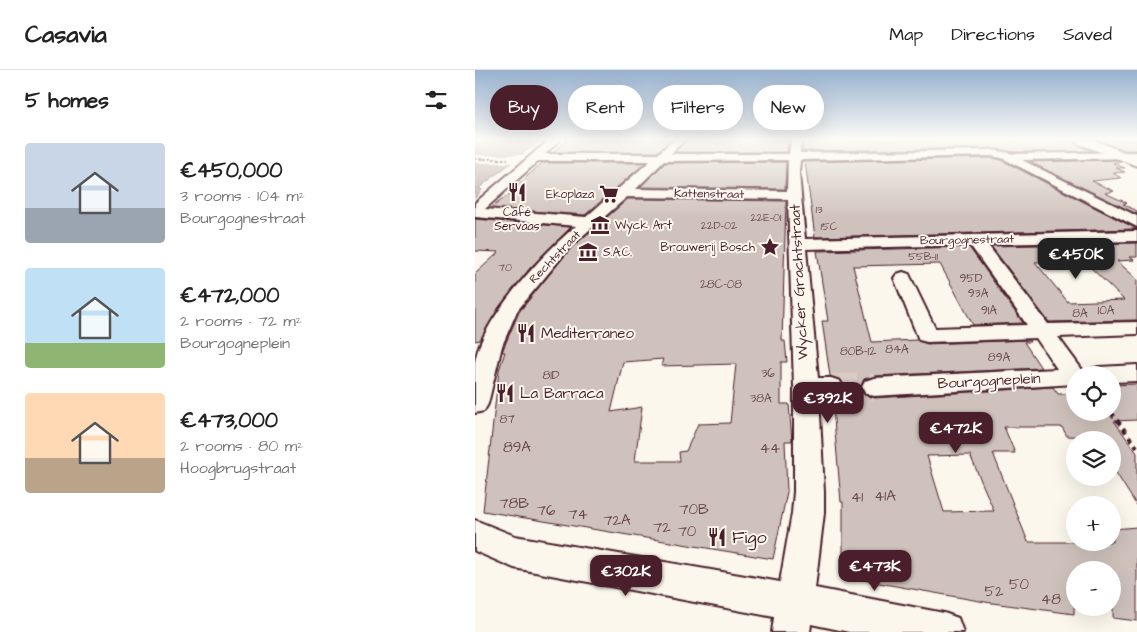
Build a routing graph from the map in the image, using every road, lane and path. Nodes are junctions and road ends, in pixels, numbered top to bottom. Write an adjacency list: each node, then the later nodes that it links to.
1 (527, 166): 7 (street)
2 (652, 166): 5 (street, Rechtstraat)
3 (794, 166): 6 (street, Wycker Grachtstraat)
4 (1024, 166): 9 (street)
5 (624, 193): 6 (street, Kattenstraat); 8 (street, Rechtstraat)
6 (794, 195): 12 (street, Wycker Grachtstraat)
7 (475, 212): 8 (street)
8 (589, 222): 19 (street, Rechtstraat)
9 (1137, 222)
10 (1137, 236): 11 (street, Bourgognestraat)
11 (975, 240): 12 (street, Bourgognestraat); 15 (street, Bourgogneplein)
12 (796, 244): 23 (street, Wycker Grachtstraat)
13 (903, 278): 15 (street)
14 (1137, 328): 15 (street)
15 (1042, 331): 18 (street, Bourgogneplein)
16 (1137, 373): 17 (street)
17 (1121, 374)
18 (875, 387)
19 (475, 404)
20 (1118, 421): 21 (path)
21 (1137, 446)
22 (475, 535): 23 (street)
23 (793, 617): 24 (street)
24 (944, 632)

